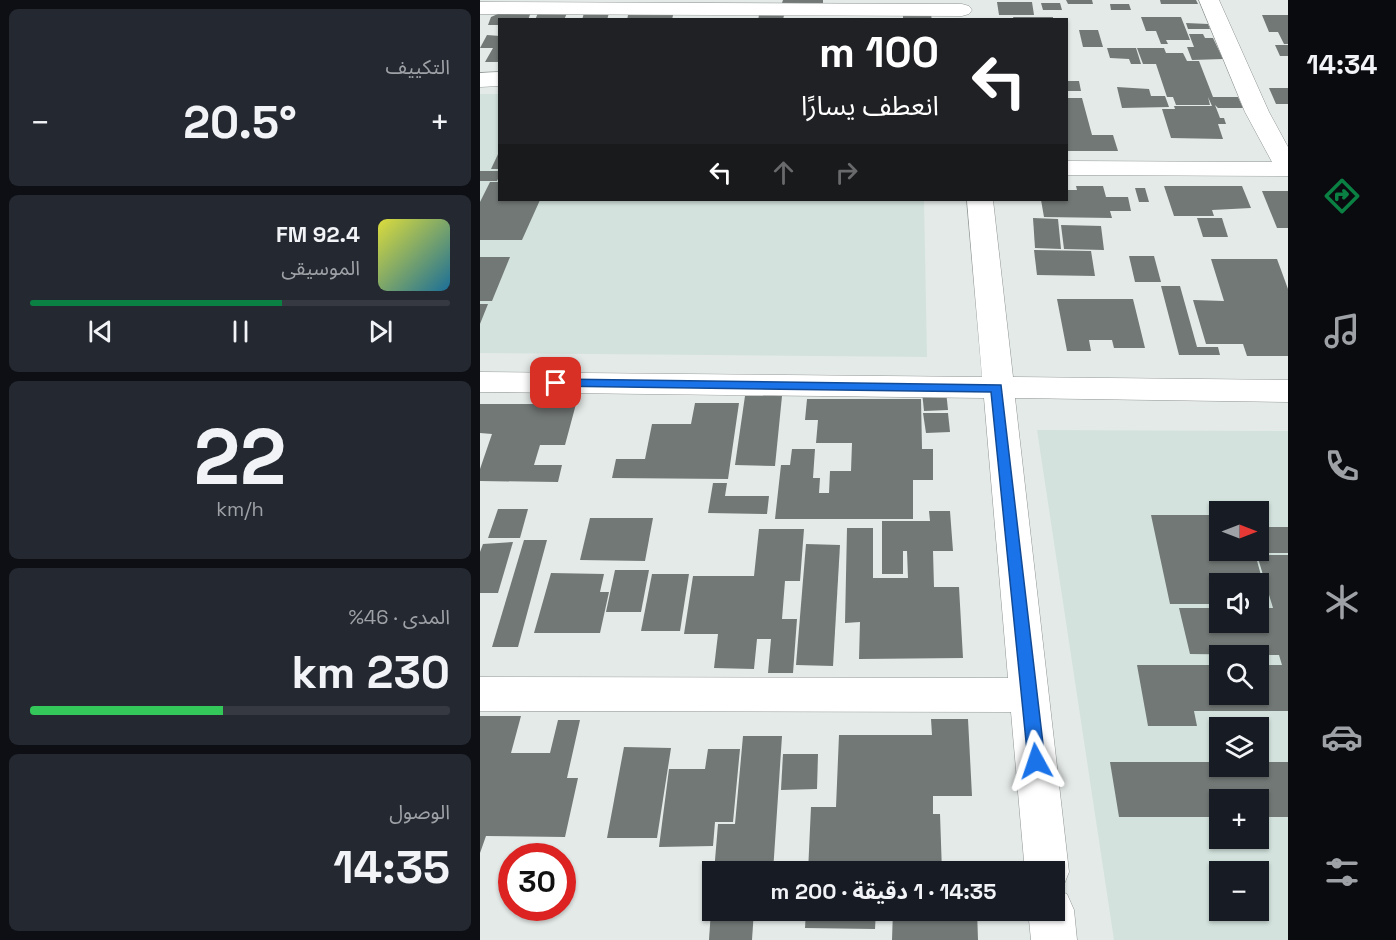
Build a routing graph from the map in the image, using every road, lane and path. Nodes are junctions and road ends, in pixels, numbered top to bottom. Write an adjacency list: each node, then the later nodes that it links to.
1 (1209, 0): 7 (street)
2 (480, 8): 3 (street)
3 (962, 10)
4 (498, 79): 5 (street)
5 (480, 80)
6 (1068, 168): 7 (street)
7 (1288, 169)
8 (980, 201): 10 (street)
9 (480, 382): 10 (street)
10 (997, 388): 11 (street); 13 (street)
11 (1288, 391)
12 (480, 694): 13 (street)
13 (1030, 695): 14 (street)
14 (1046, 861)
15 (1052, 921): 16 (street)
16 (1054, 940)

